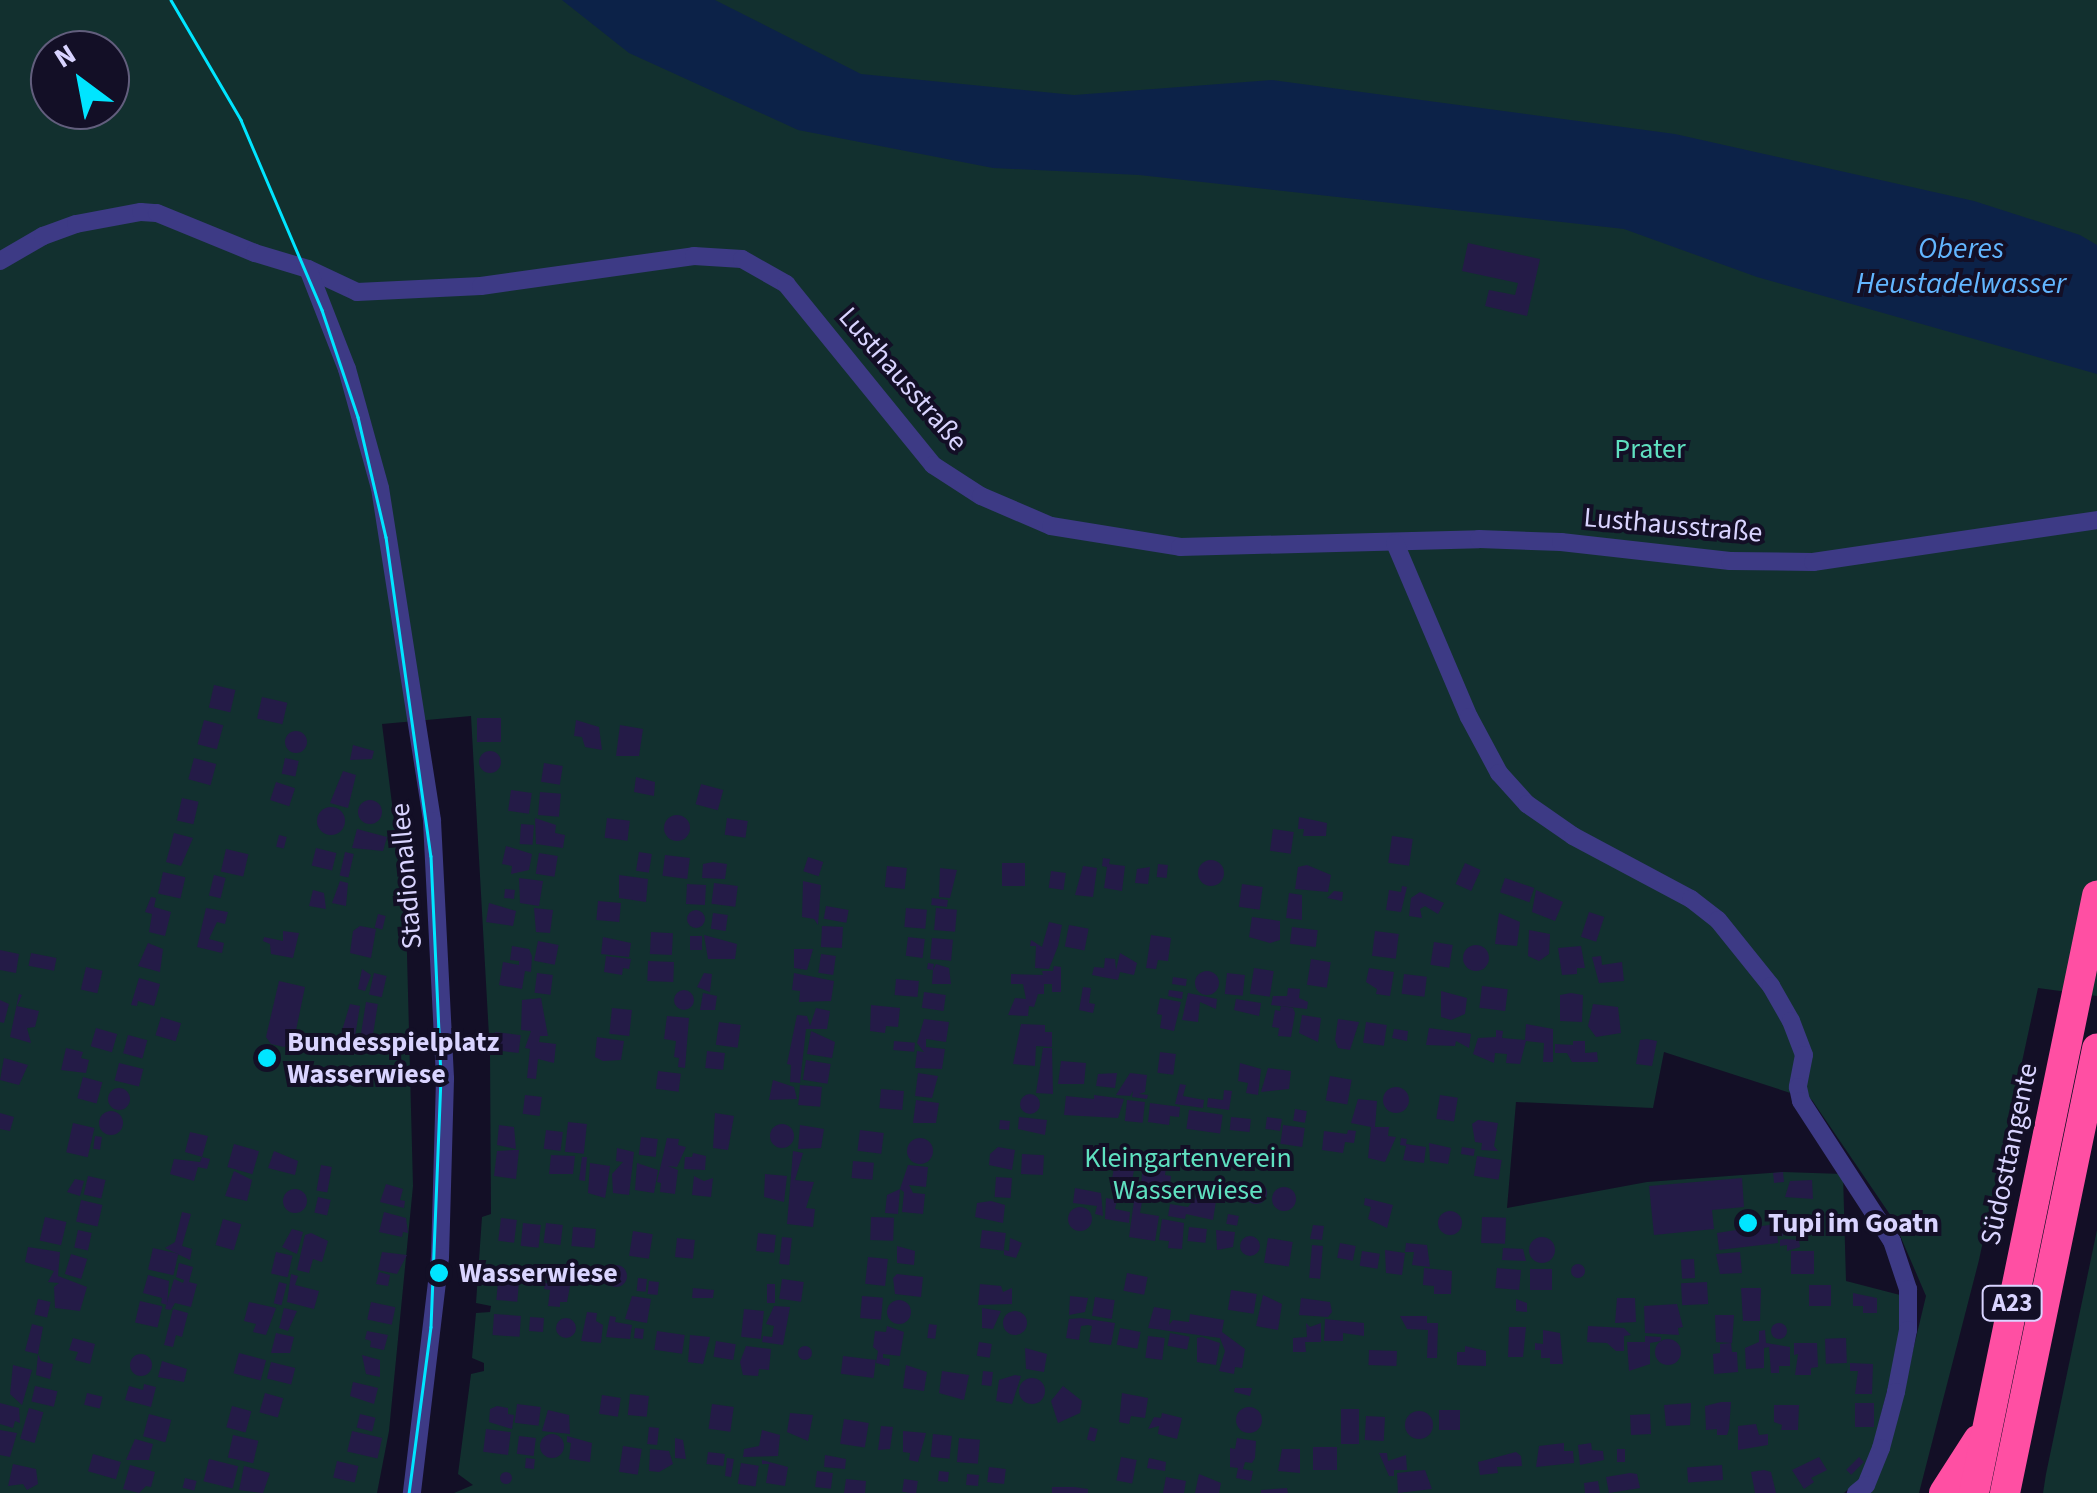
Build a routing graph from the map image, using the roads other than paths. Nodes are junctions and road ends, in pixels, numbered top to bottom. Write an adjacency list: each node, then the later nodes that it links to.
1 (0, 261): 2 (street, Lusthausstraße)
2 (308, 269): 4 (street, Lusthausstraße); 9 (street, Stadionallee)
3 (2097, 520): 4 (street, Lusthausstraße)
4 (1395, 543): 10 (street)
5 (2097, 896): 7 (highway, Südosttangente / A23)
6 (2097, 1048): 8 (highway, A23)
7 (1988, 1425): 11 (highway); 12 (highway); 13 (highway, Südosttangente / A23)
8 (2012, 1456): 14 (highway, A23); 15 (highway)
9 (412, 1493)
10 (1856, 1493)
11 (1944, 1493)
12 (1956, 1493)
13 (1974, 1493)
14 (2005, 1493)
15 (2014, 1493)

